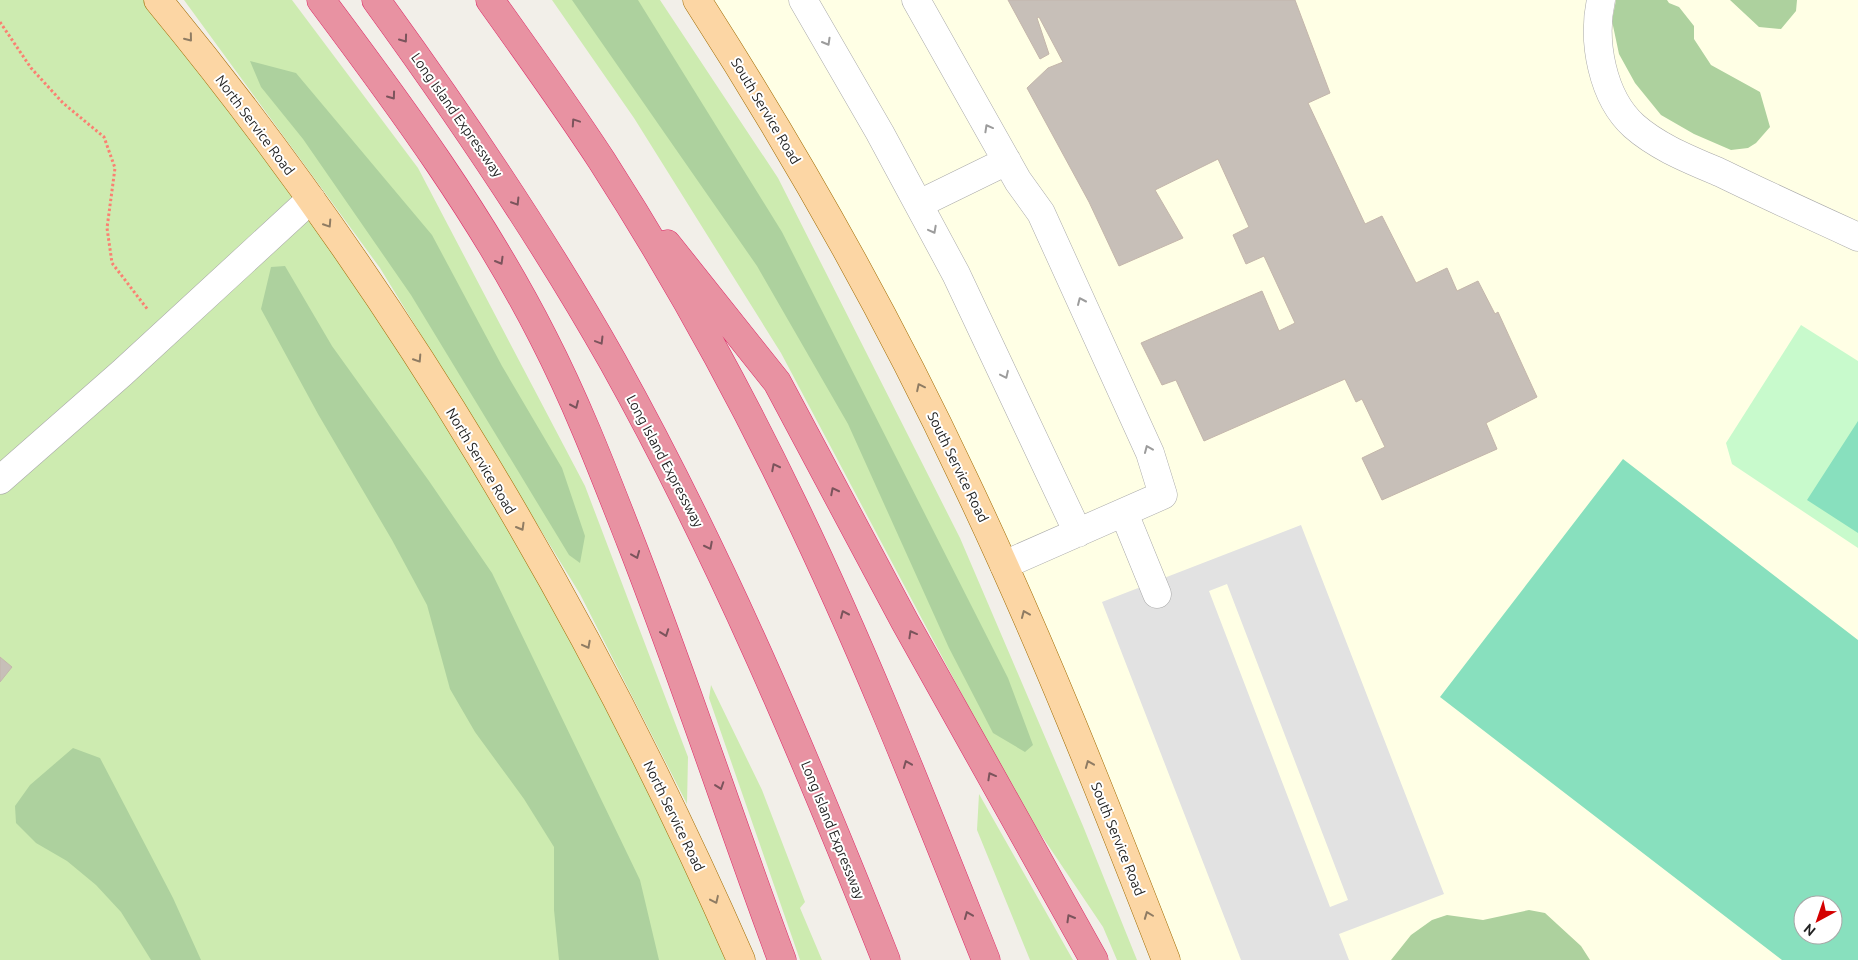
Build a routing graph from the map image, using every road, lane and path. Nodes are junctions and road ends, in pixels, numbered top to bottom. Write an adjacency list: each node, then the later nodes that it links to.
1 (158, 0): 12 (main road, North Service Road, one-way to 12)
2 (321, 0): 22 (highway, one-way to 22)
3 (376, 0): 23 (highway, Long Island Expressway, one-way to 23)
4 (490, 0): 11 (highway, one-way to 4)
5 (697, 0): 19 (main road, South Service Road, one-way to 5)
6 (803, 0): 13 (lane, one-way to 13)
7 (916, 0): 10 (lane, one-way to 7)
8 (1602, 0): 14 (lane)
9 (0, 22): 15 (path)
10 (1007, 161): 13 (lane); 17 (lane, one-way to 10)
11 (602, 162): 24 (highway, one-way to 11); 25 (highway, one-way to 11)
12 (311, 199): 15 (lane); 21 (main road, North Service Road, one-way to 21)
13 (919, 204): 18 (lane, one-way to 18)
14 (1858, 237)
15 (165, 333): 16 (lane)
16 (0, 480)
17 (1124, 513): 18 (lane); 20 (lane)
18 (1078, 532): 19 (lane)
19 (1004, 565): 26 (main road, South Service Road, one-way to 19)
20 (1157, 594)
21 (741, 960)
22 (782, 960)
23 (886, 960)
24 (986, 960)
25 (1094, 960)
26 (1166, 960)

